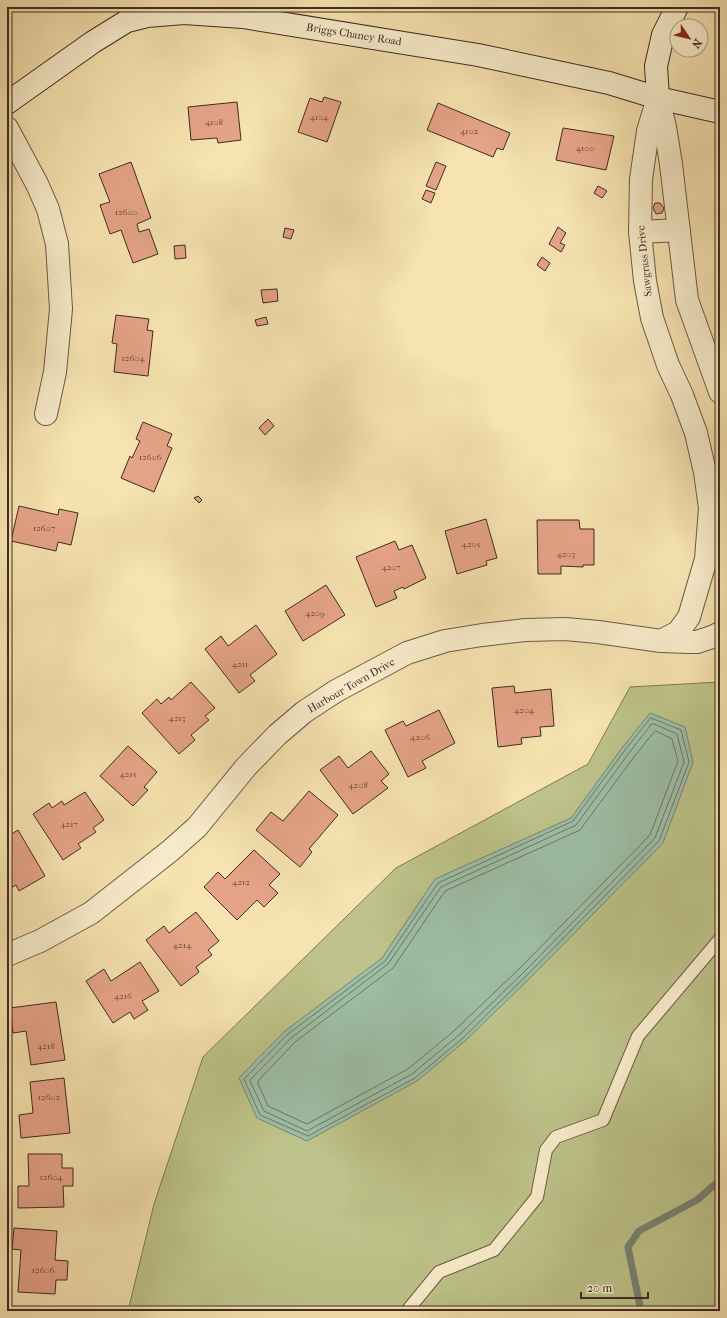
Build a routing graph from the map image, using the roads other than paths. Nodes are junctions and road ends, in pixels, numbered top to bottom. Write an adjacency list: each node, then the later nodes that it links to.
1 (677, 7): 2 (street)
2 (658, 98): 3 (street, Briggs Chaney Road); 4 (street, Briggs Chaney Road); 6 (street); 7 (street, Sawgrass Drive)
3 (7, 103)
4 (720, 112)
5 (7, 128): 9 (street)
6 (679, 230): 7 (street); 8 (street)
7 (640, 232): 11 (street, Sawgrass Drive)
8 (720, 392)
9 (46, 414)
10 (720, 633): 11 (street)
11 (661, 641): 13 (street, Harbour Town Drive)
12 (720, 939): 14 (lane)
13 (7, 955)
14 (407, 1311)

